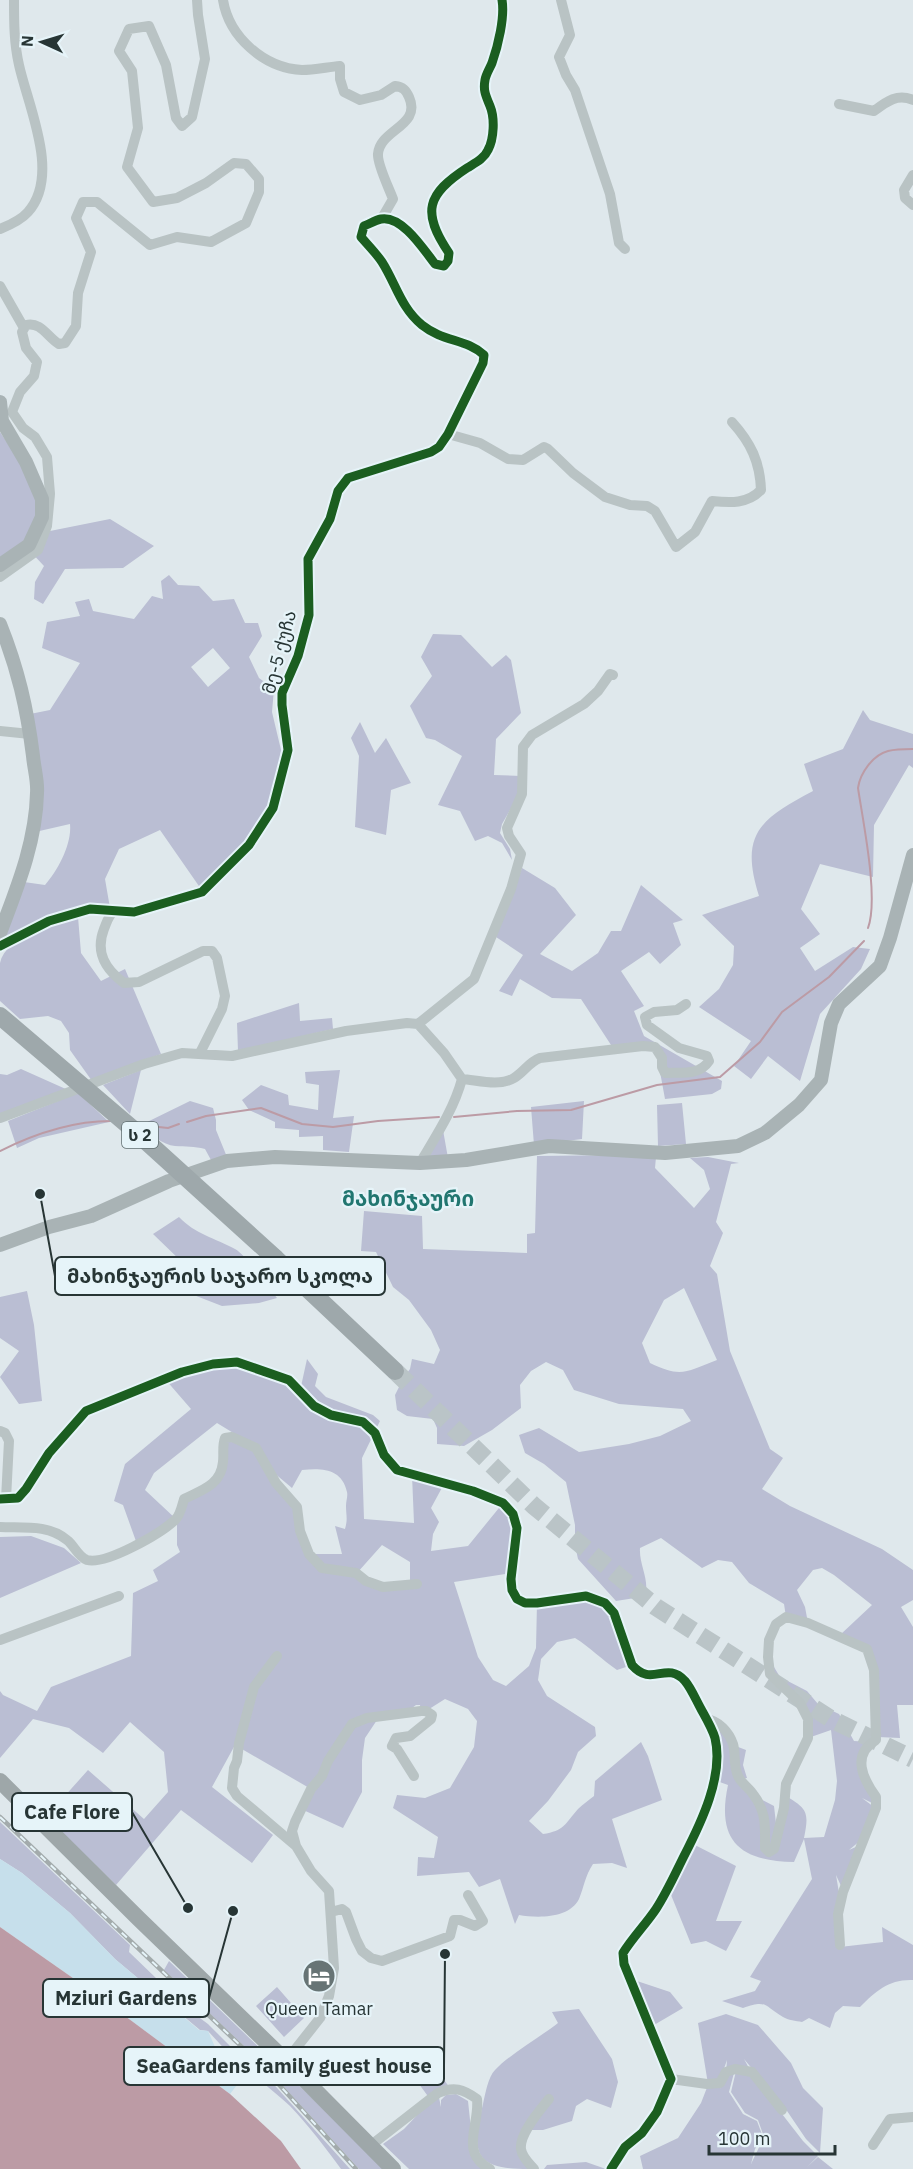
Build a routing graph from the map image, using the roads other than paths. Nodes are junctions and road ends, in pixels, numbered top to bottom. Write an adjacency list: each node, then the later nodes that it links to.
1 (14, 0): 11 (street)
2 (197, 0): 14 (street)
3 (223, 0): 10 (street)
4 (502, 0): 10 (street)
5 (561, 0): 12 (street)
6 (913, 99): 7 (street)
7 (839, 104)
8 (913, 175): 9 (street)
9 (913, 205)
10 (382, 218): 17 (street, მე-5 ქუჩა)
11 (0, 229)
12 (625, 249)
13 (0, 286): 14 (street)
14 (24, 328): 19 (street)
15 (0, 402): 18 (street)
16 (732, 422): 17 (street)
17 (448, 434): 25 (street, მე-5 ქუჩა)
18 (0, 565)
19 (0, 577)
20 (0, 624): 23 (street)
21 (613, 675): 30 (street)
22 (0, 731): 23 (street)
23 (30, 734): 26 (street)
24 (913, 855): 34 (street)
25 (114, 911): 27 (street, მე-5 ქუჩა); 31 (street)
26 (0, 933)
27 (0, 946)
28 (686, 1004): 32 (street)
29 (0, 1016): 36 (highway, ს 2, bridge)
30 (418, 1024): 31 (street); 32 (street)
31 (200, 1053): 33 (street)
32 (462, 1079): 34 (street)
33 (0, 1118)
34 (420, 1163): 35 (street)
35 (0, 1245)
36 (395, 1371)
37 (0, 1431): 38 (street)
38 (3, 1499): 44 (street)
39 (0, 1527): 40 (street)
40 (417, 1584)
41 (118, 1596): 42 (street)
42 (0, 1640)
43 (277, 1656): 47 (street)
44 (706, 1719): 50 (street); 52 (street)
45 (414, 1776): 47 (street)
46 (0, 1781): 51 (main road)
47 (296, 1846): 49 (street)
48 (468, 1895): 49 (street)
49 (331, 1912): 51 (street)
50 (840, 1945)
51 (286, 2061): 57 (main road)
52 (671, 2079): 54 (street); 61 (street)
53 (549, 2099): 60 (street)
54 (782, 2110)
55 (913, 2117): 56 (street)
56 (873, 2145)
57 (370, 2146): 58 (main road); 59 (street)
58 (393, 2169)
59 (490, 2169)
60 (534, 2169)
61 (611, 2169)

